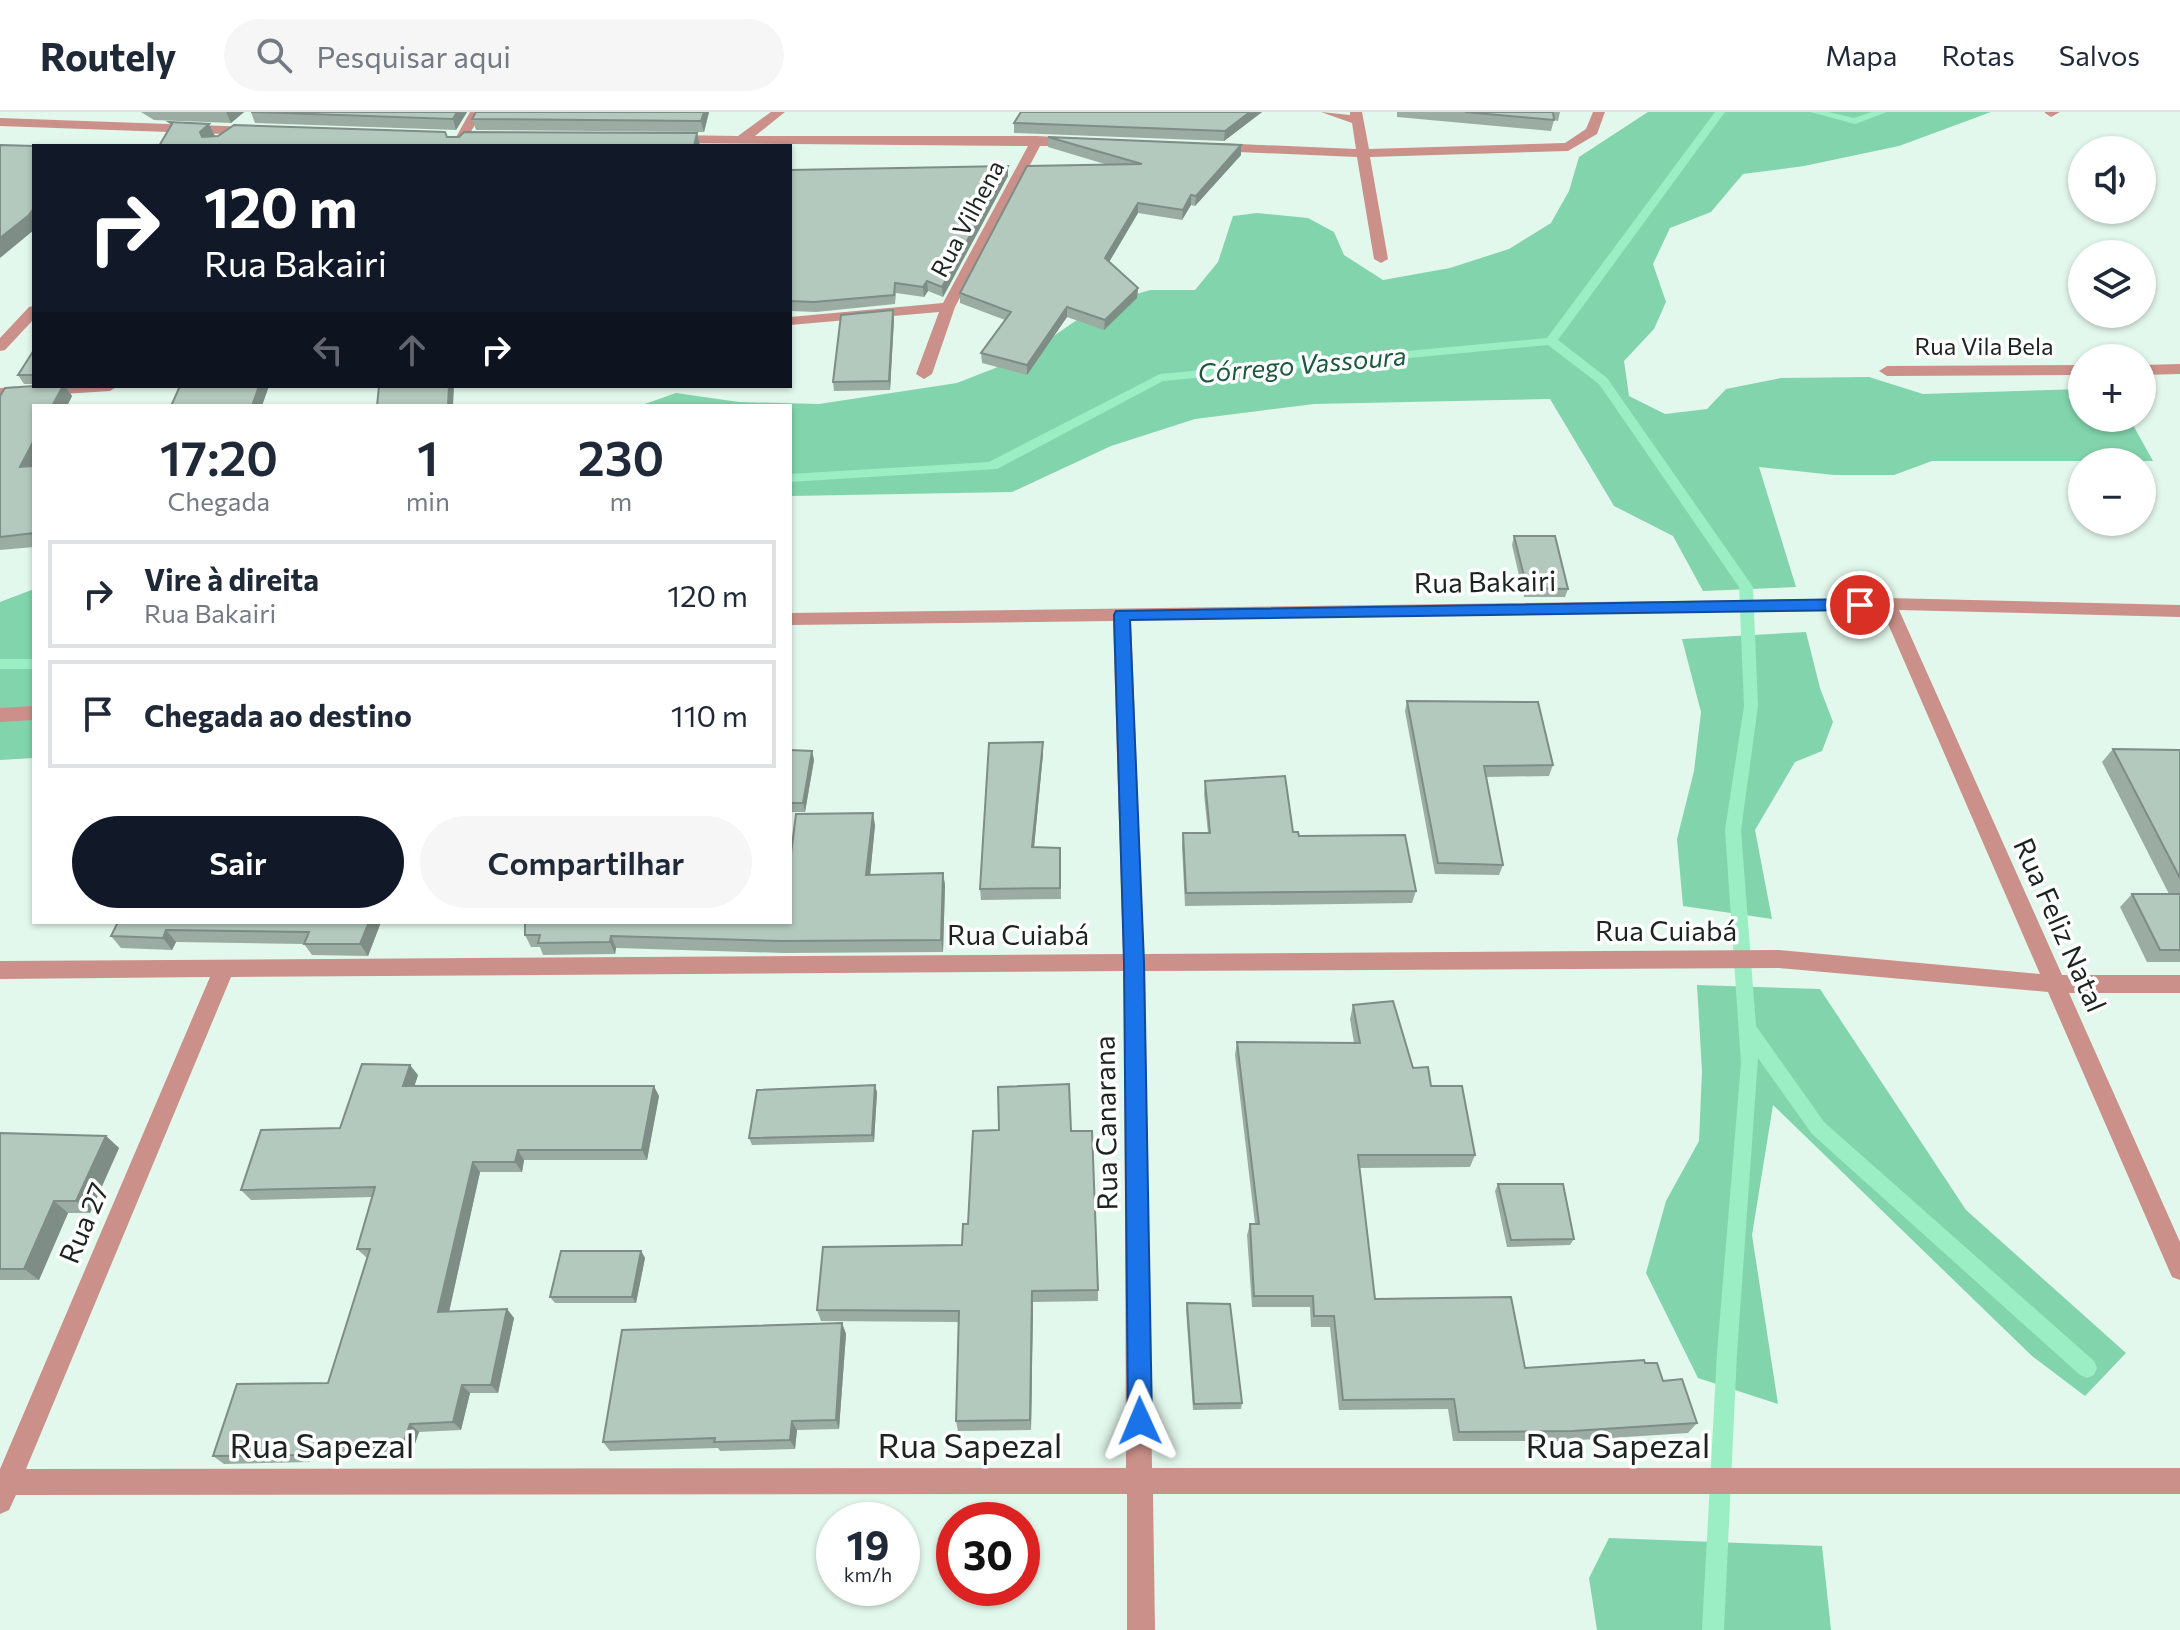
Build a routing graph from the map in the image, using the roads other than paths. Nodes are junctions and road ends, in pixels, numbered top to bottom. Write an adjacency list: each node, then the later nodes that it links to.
1 (257, 112): 8 (street)
2 (476, 112): 13 (street)
3 (779, 112): 12 (street)
4 (1327, 112): 6 (street)
5 (1599, 112): 18 (street)
6 (1356, 117): 18 (street)
7 (0, 122): 8 (street)
8 (233, 131): 9 (street); 16 (street)
9 (264, 132)
10 (477, 138): 13 (street)
11 (650, 139): 12 (street)
12 (742, 139): 14 (street)
13 (455, 140)
14 (1037, 140): 15 (street); 20 (street, Rua Vilhena)
15 (1083, 142)
16 (217, 144)
17 (1206, 147): 18 (street)
18 (1360, 153): 19 (street)
19 (1381, 259)
20 (948, 307): 22 (street, Rua Vilhena); 28 (street)
21 (32, 312): 23 (street)
22 (792, 321)
23 (0, 347)
24 (2180, 369): 26 (street)
25 (2068, 370): 27 (street, Rua Vila Bela)
26 (2156, 370)
27 (1887, 371)
28 (924, 374)
29 (79, 388): 30 (street)
30 (0, 393)
31 (1888, 604): 32 (street, Rua Bakairi); 33 (street, Rua Bakairi); 40 (street, Rua Feliz Natal)
32 (2180, 611)
33 (1122, 615): 34 (street, Rua Bakairi); 37 (street, Rua Canarana)
34 (792, 619)
35 (32, 713): 36 (street)
36 (0, 715)
37 (1134, 962): 38 (street, Rua Cuiabá); 40 (street, Rua Cuiabá); 44 (street, Rua Canarana)
38 (224, 968): 39 (street, Rua Cuiabá); 45 (street, Rua 27)
39 (0, 970)
40 (2055, 984): 41 (street, Rua Cuiabá); 42 (street, Rua Feliz Natal)
41 (2180, 984)
42 (2180, 1269)
43 (2180, 1481): 44 (street, Rua Sapezal)
44 (1141, 1482): 45 (street, Rua Sapezal); 46 (street, Rua Canarana)
45 (2, 1489)
46 (1141, 1630)

